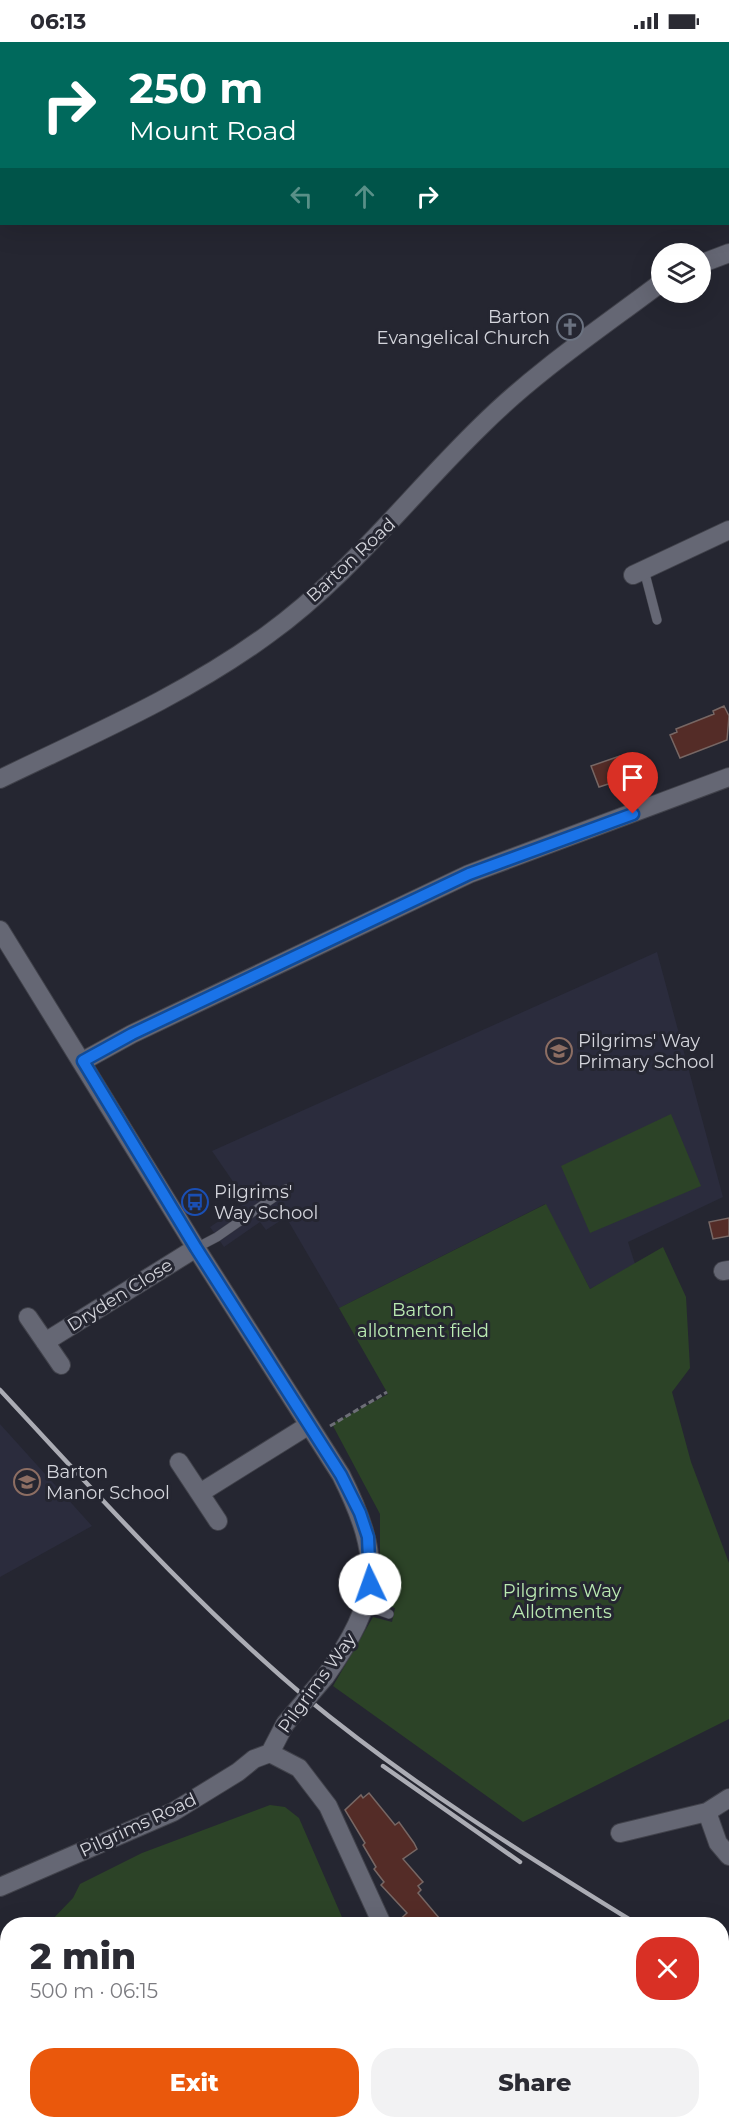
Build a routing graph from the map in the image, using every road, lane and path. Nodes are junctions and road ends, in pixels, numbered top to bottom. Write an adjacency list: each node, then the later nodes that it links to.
1 (729, 253): 2 (street)
2 (711, 260)
3 (651, 290): 8 (street, Barton Road)
4 (729, 530): 5 (street)
5 (638, 573): 6 (lane)
6 (657, 620)
7 (729, 777): 10 (street)
8 (0, 779)
9 (0, 930): 10 (street, Pilgrims Way)
10 (83, 1061): 12 (street, Pilgrims Way)
11 (286, 1189): 12 (lane)
12 (196, 1248): 14 (street, Dryden Close); 17 (street, Pilgrims Way)
13 (28, 1317): 14 (street)
14 (45, 1342): 15 (street)
15 (61, 1365)
16 (387, 1392): 17 (path)
17 (312, 1430): 19 (street); 21 (street, Pilgrims Way)
18 (179, 1462): 19 (street)
19 (200, 1493): 20 (street)
20 (218, 1521)
21 (366, 1606): 22 (lane); 23 (street, Pilgrims Way, bridge)
22 (389, 1614)
23 (270, 1753): 28 (street, Pilgrims Road); 29 (street, Pilgrims Way)
24 (729, 1798): 25 (street)
25 (706, 1812): 26 (street); 27 (street)
26 (620, 1833)
27 (729, 1856)
28 (0, 1887)
29 (379, 1917)

